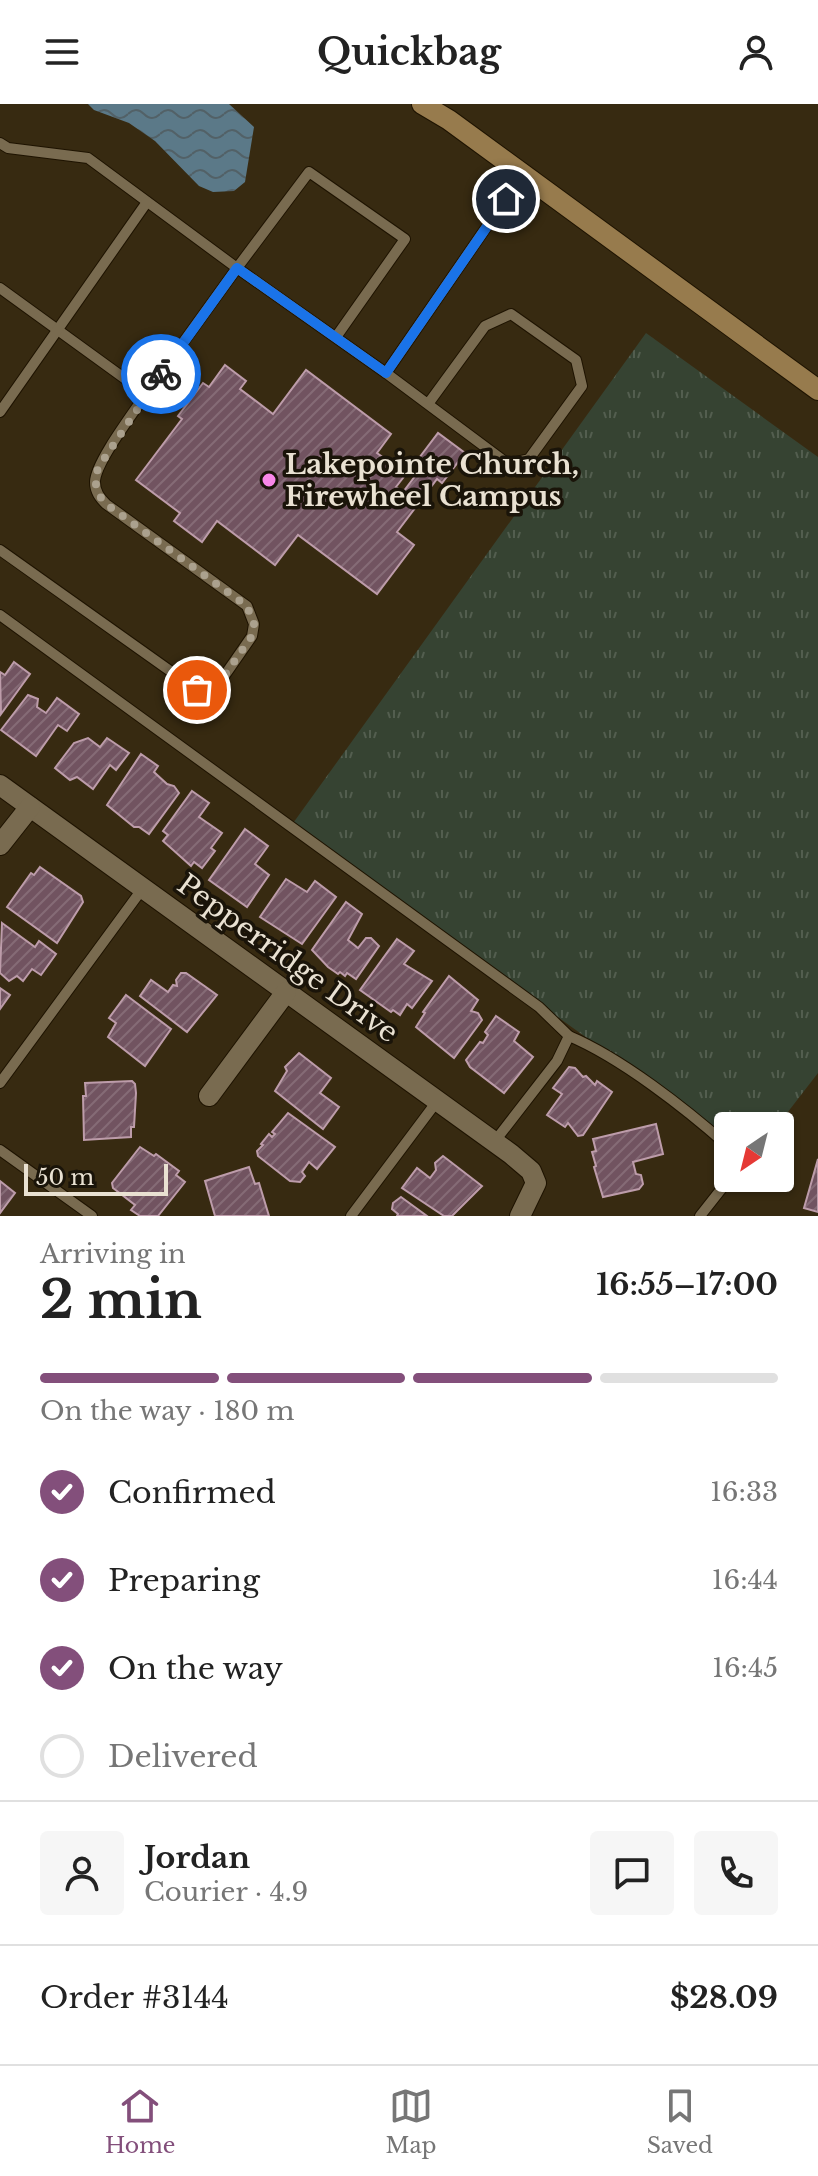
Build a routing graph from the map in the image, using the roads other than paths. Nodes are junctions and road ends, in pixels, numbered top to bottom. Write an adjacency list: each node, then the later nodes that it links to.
1 (422, 104): 3 (main road)
2 (432, 104): 3 (main road)
3 (449, 120): 5 (main road)
4 (0, 143): 6 (lane)
5 (523, 174): 11 (lane); 12 (main road)
6 (147, 202): 7 (lane); 9 (lane)
7 (237, 268): 10 (lane); 10 (lane); 13 (lane)
8 (0, 288): 9 (lane)
9 (58, 330): 13 (lane); 15 (lane)
10 (336, 337): 11 (lane)
11 (386, 373): 14 (lane)
12 (818, 390)
13 (146, 394): 16 (lane)
14 (428, 404): 14 (lane)
15 (0, 412)
16 (0, 550)
17 (0, 615): 23 (lane)
18 (0, 785): 19 (street, Pepperridge Drive)
19 (30, 807): 20 (street); 21 (street, Pepperridge Drive)
20 (0, 845)
21 (143, 888): 22 (street, Pepperridge Drive); 24 (lane)
22 (286, 992): 25 (street); 26 (street, Pepperridge Drive)
23 (569, 1036): 27 (lane); 28 (lane)
24 (0, 1083)
25 (209, 1096)
26 (438, 1100): 28 (street, Pepperridge Drive); 32 (lane)
27 (714, 1134)
28 (495, 1141): 33 (street, Pepperridge Drive)
29 (0, 1150): 31 (lane)
30 (719, 1192): 34 (lane)
31 (92, 1216)
32 (351, 1216)
33 (520, 1216)
34 (700, 1216)

